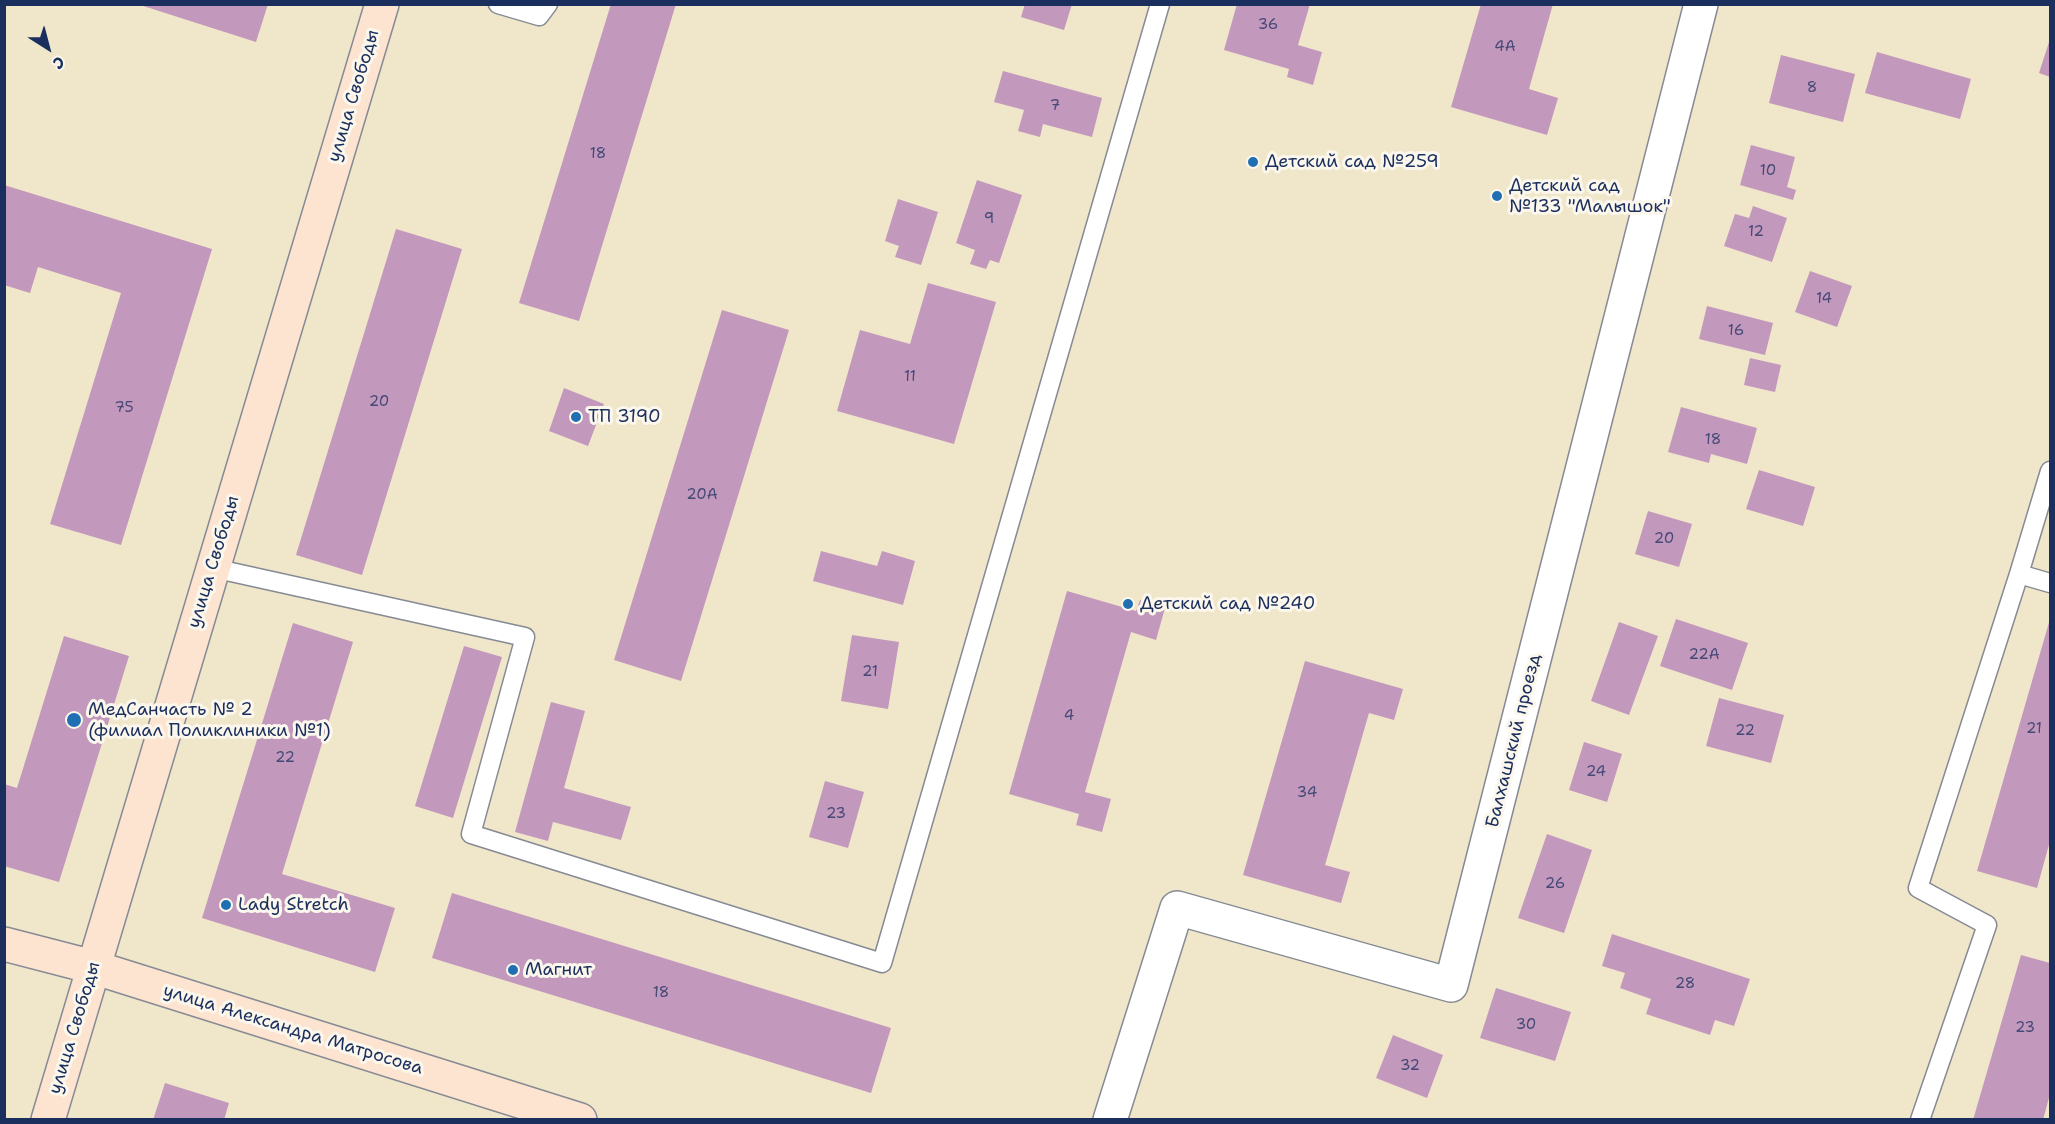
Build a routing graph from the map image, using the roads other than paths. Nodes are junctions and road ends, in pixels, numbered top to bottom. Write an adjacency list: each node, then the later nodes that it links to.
1 (382, 4): 7 (main road, улица Свободы)
2 (498, 4): 3 (lane)
3 (548, 4)
4 (1160, 4): 7 (lane)
5 (1701, 4): 14 (street, Балхашский проезд)
6 (2050, 471): 8 (lane)
7 (213, 568): 11 (main road, улица Свободы)
8 (2019, 574): 9 (lane); 15 (lane)
9 (2050, 583)
10 (4, 944): 11 (main road, улица Александра Матросова)
11 (93, 967): 12 (main road, улица Свободы); 13 (main road, улица Александра Матросова)
12 (48, 1119)
13 (580, 1119)
14 (1110, 1119)
15 (1920, 1119)

